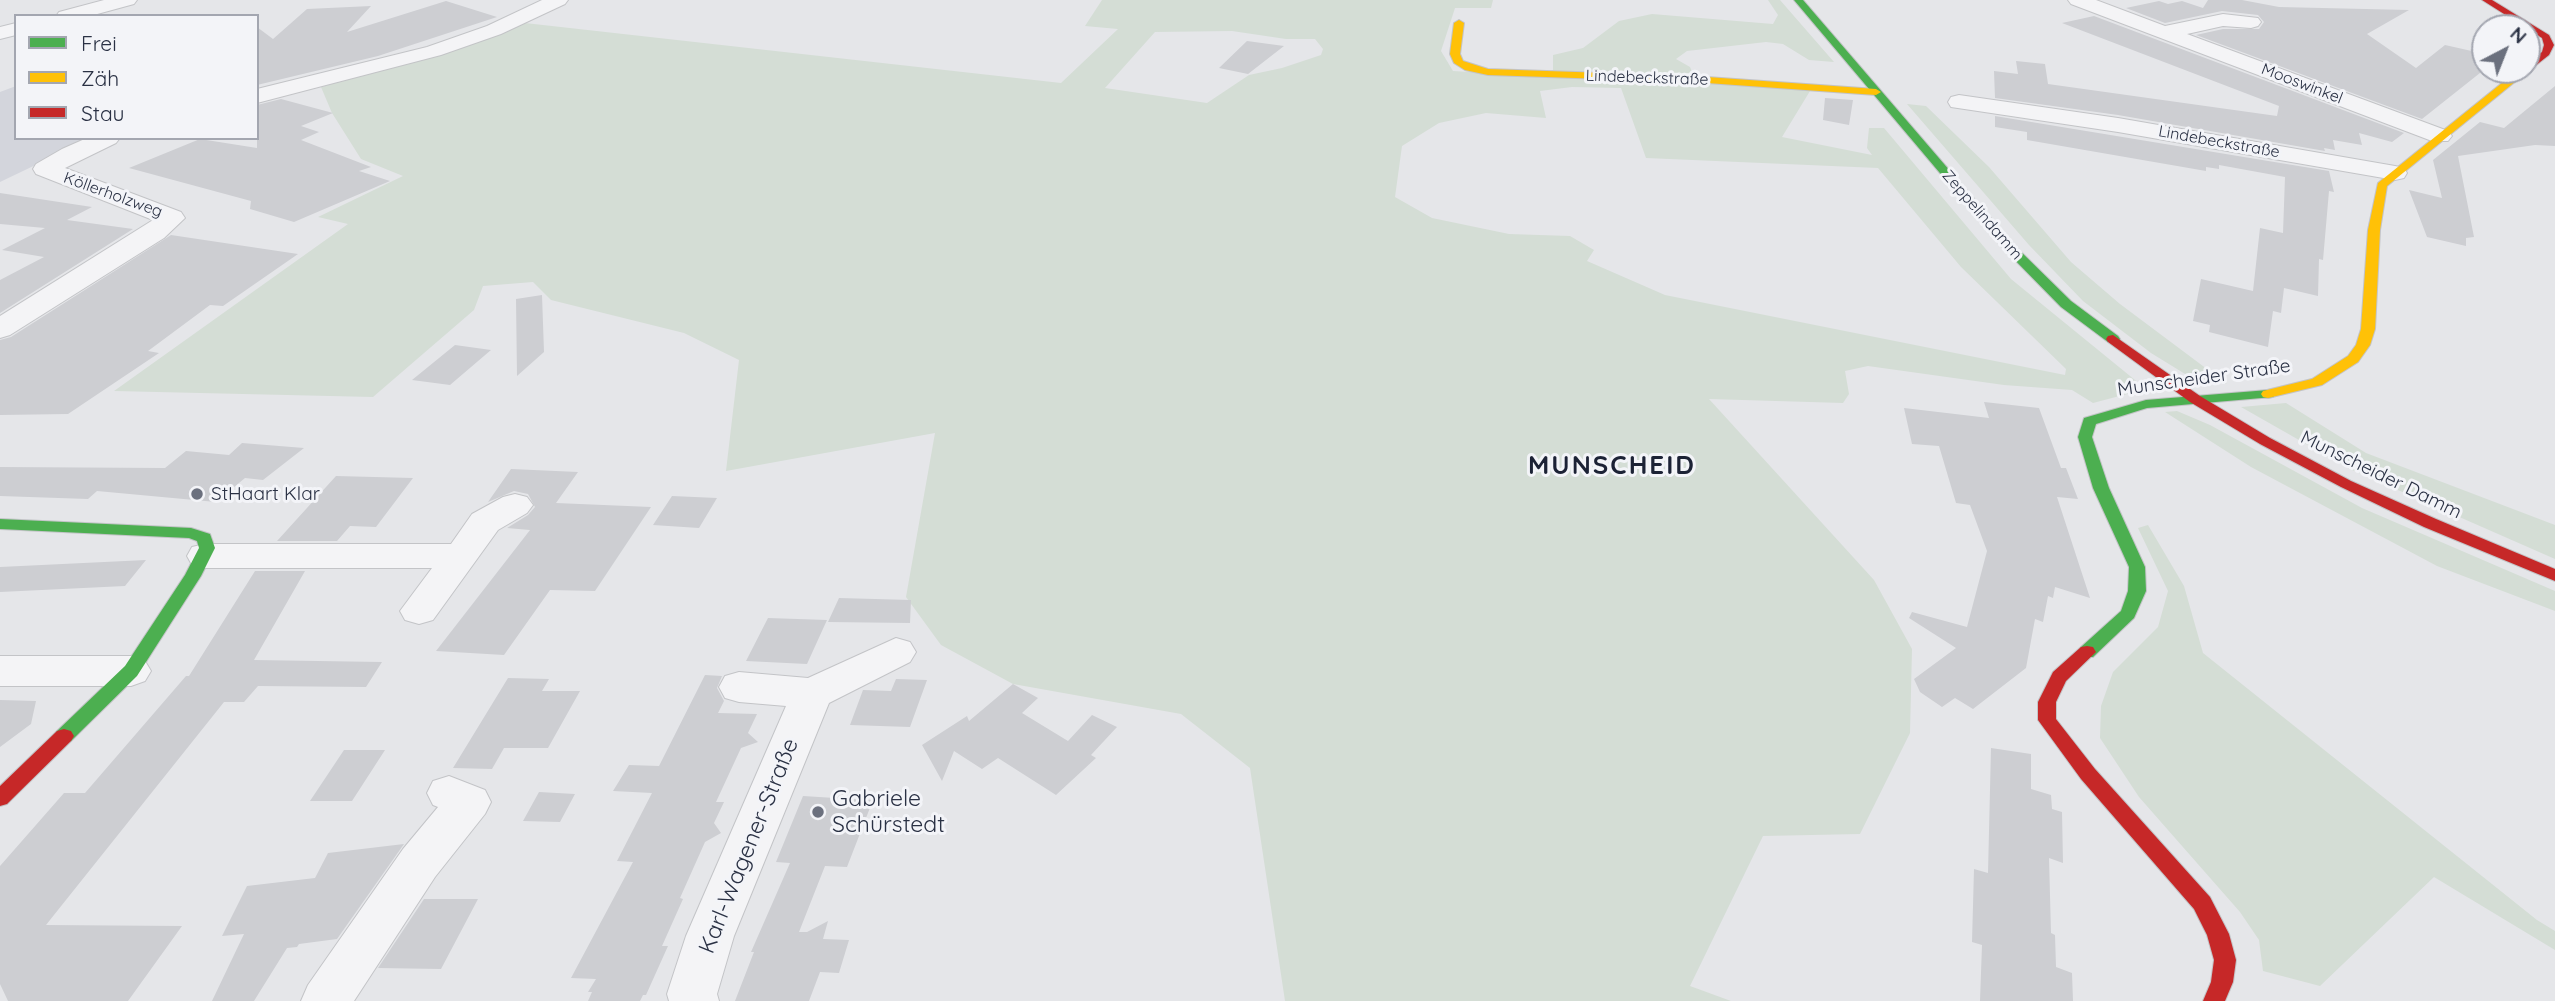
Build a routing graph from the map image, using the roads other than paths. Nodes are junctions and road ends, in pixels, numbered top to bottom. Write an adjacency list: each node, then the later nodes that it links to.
1 (127, 0): 7 (street)
2 (1798, 0): 14 (street, Zeppelindamm)
3 (2078, 0): 10 (street, Mooswinkel)
4 (2486, 0): 11 (street, Munscheider Straße)
5 (508, 2): 6 (street)
6 (550, 4): 15 (street)
7 (74, 14)
8 (2251, 22): 10 (street)
9 (1459, 23): 14 (street, Lindebeckstraße)
10 (2165, 33): 17 (street, Mooswinkel)
11 (2551, 38): 12 (street, Munscheider Straße)
12 (2541, 57)
13 (2507, 84): 17 (street, Munscheider Straße)
14 (1876, 92): 21 (street, Zeppelindamm)
15 (259, 95)
16 (1959, 102): 19 (street, Lindebeckstraße)
17 (2440, 136): 19 (street, Munscheider Straße)
18 (103, 140): 20 (street, Köllerholzweg)
19 (2395, 173): 21 (street, Munscheider Straße)
20 (0, 329)
21 (2195, 399): 26 (street, Munscheider Damm); 37 (street, Munscheider Straße)
22 (515, 505): 25 (street)
23 (0, 524): 24 (street)
24 (205, 556): 25 (street); 30 (street)
25 (461, 556): 27 (street)
26 (2555, 575)
27 (419, 611)
28 (896, 652): 32 (street)
29 (0, 671): 30 (street)
30 (131, 671): 34 (street)
31 (739, 687): 32 (street)
32 (812, 693): 36 (street, Karl-Wagener-Straße)
33 (449, 793): 35 (street)
34 (0, 798)
35 (326, 1001)
36 (694, 1001)
37 (2214, 1001)

